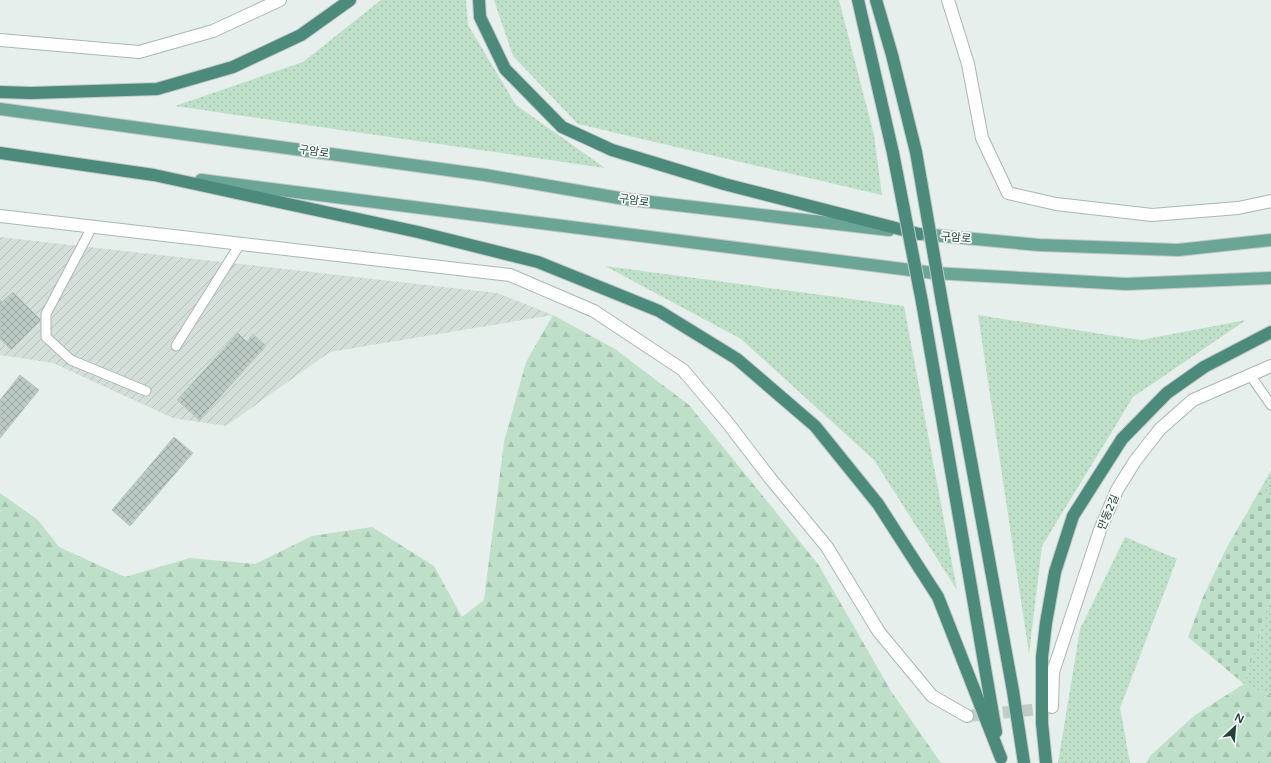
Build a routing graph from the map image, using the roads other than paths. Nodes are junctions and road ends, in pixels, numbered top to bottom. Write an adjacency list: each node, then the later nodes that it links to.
1 (280, 0): 7 (street)
2 (350, 0): 8 (highway)
3 (479, 0): 15 (highway)
4 (858, 0): 27 (highway, bridge)
5 (876, 0): 28 (highway, bridge)
6 (948, 0): 12 (street)
7 (0, 40)
8 (0, 92)
9 (0, 109): 15 (main road, 구암로)
10 (0, 153): 11 (highway)
11 (154, 175): 18 (main road); 27 (highway)
12 (1271, 201)
13 (0, 216): 14 (street)
14 (92, 227): 17 (street); 23 (lane)
15 (919, 234): 16 (main road, 구암로)
16 (1271, 240)
17 (240, 244): 20 (lane); 26 (street)
18 (1271, 278)
19 (1271, 332): 29 (highway)
20 (176, 346)
21 (1271, 366): 22 (street, 만동2길)
22 (1250, 375): 24 (lane); 25 (street, 만동2길)
23 (146, 391)
24 (1271, 405)
25 (1052, 708)
26 (967, 716)
27 (1001, 760)
28 (1024, 763)
29 (1046, 763)

